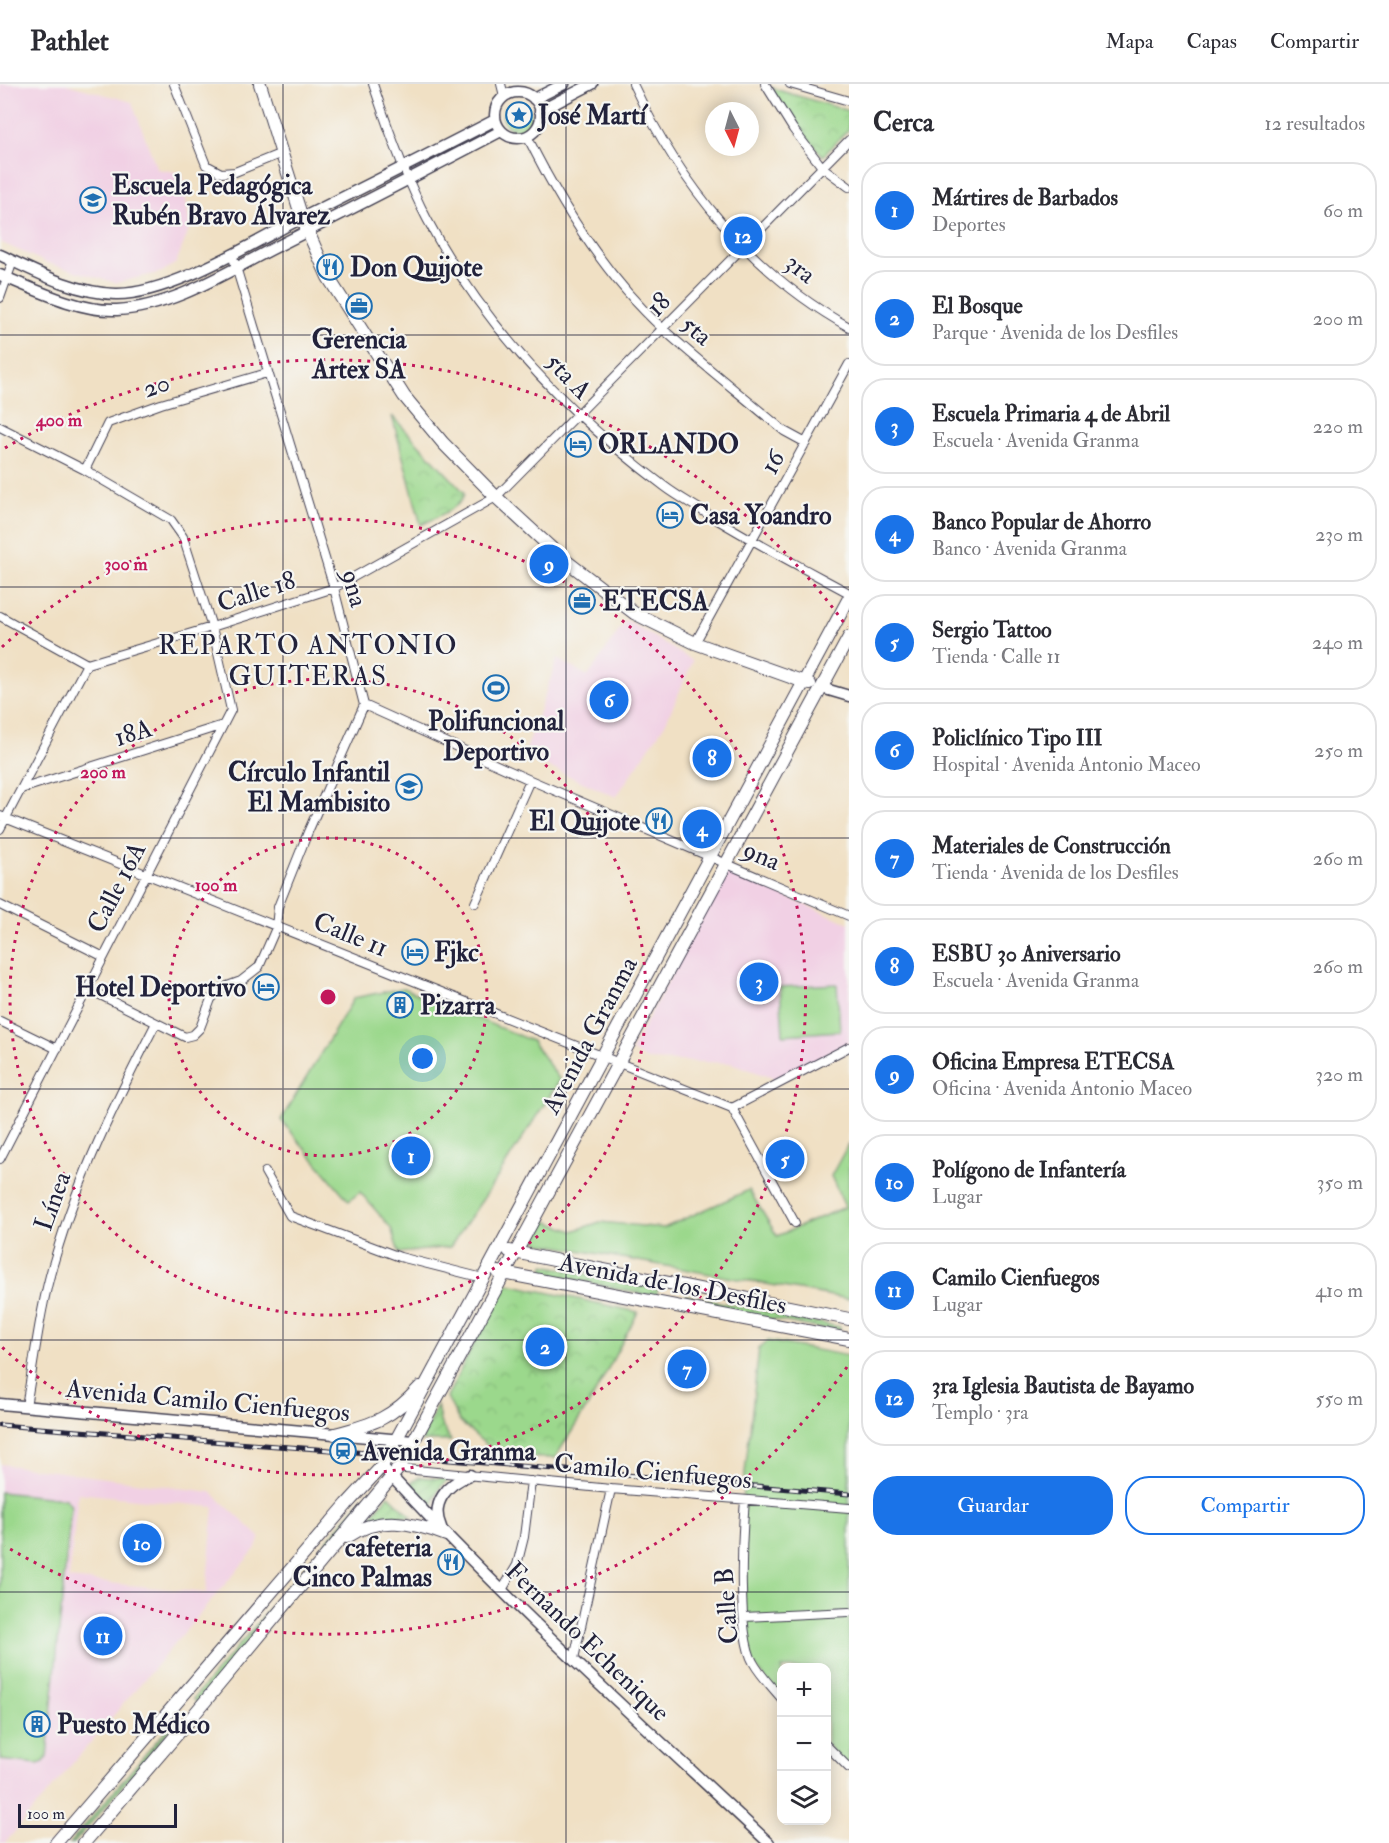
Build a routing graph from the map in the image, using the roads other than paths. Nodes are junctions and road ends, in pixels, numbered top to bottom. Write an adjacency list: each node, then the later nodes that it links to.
1 (174, 84): 18 (street)
2 (260, 84): 18 (main road)
3 (373, 84): 19 (street, 5ta A)
4 (501, 84): 10 (street)
5 (564, 84): 11 (street)
6 (592, 84): 13 (street)
7 (633, 84): 25 (street, 3ra)
8 (765, 84): 20 (street)
9 (790, 84): 12 (street)
10 (504, 96): 11 (street); 14 (street)
11 (534, 99): 13 (street)
12 (849, 101)
13 (540, 111): 16 (street)
14 (495, 120): 15 (street); 19 (street)
15 (501, 131): 16 (street); 21 (street)
16 (527, 136): 33 (street, 5ta)
17 (849, 140): 20 (street, 18)
18 (282, 153): 23 (main road)
19 (404, 166): 21 (street, 5ta A); 23 (street)
20 (822, 167): 22 (street); 25 (street, 18)
21 (409, 179): 24 (street); 36 (street, 5ta A)
22 (849, 187)
23 (302, 218): 24 (main road); 26 (street)
24 (308, 231): 29 (street); 40 (main road)
25 (743, 247): 32 (street, 3ra); 33 (street, 18)
26 (232, 254): 28 (street); 29 (street, 9na)
27 (0, 255): 28 (street)
28 (13, 261): 30 (street)
29 (237, 267): 30 (street); 35 (street, 9na)
30 (4, 276): 31 (street)
31 (0, 298)
32 (849, 327)
33 (663, 330): 36 (street, 18); 38 (street, 5ta)
34 (849, 364): 38 (street, 16)
35 (267, 373): 39 (street, 20); 42 (street, 9na)
36 (578, 415): 40 (street, 18); 41 (street, 5ta A)
37 (0, 427): 39 (street, Calle 16A)
38 (806, 443): 41 (street, 16)
39 (85, 470): 46 (street, Calle 16A)
40 (496, 497): 42 (street, Calle 18); 48 (main road)
41 (752, 541): 43 (street, 5ta A); 48 (street, 16)
42 (334, 588): 46 (street, Calle 18); 53 (street, 9na)
43 (849, 593)
44 (849, 598): 50 (main road, Avenida Granma)
45 (0, 616): 49 (street)
46 (212, 627): 49 (street, Calle 18); 54 (street, Calle 16A)
47 (849, 637): 51 (main road, Avenida Granma)
48 (695, 643): 50 (main road)
49 (87, 664): 56 (street)
50 (804, 682): 51 (main road); 59 (main road, Avenida Granma)
51 (822, 688): 52 (street); 60 (main road, Avenida Granma)
52 (849, 696)
53 (364, 705): 55 (street, 9na); 65 (street)
54 (223, 725): 56 (street, 18A); 61 (street, Calle 16A)
55 (530, 780): 59 (street, 9na); 62 (street)
56 (21, 789): 57 (street)
57 (3, 817): 58 (street); 61 (street, Calle 11)
58 (0, 829)
59 (711, 856): 60 (street, 9na); 72 (main road, Avenida Granma)
60 (727, 863): 64 (street, 9na); 73 (main road, Avenida Granma)
61 (147, 873): 65 (street, Calle 11); 66 (street, Calle 16A)
62 (476, 903)
63 (0, 905): 66 (street)
64 (849, 916)
65 (276, 928): 69 (street); 72 (street, Calle 11)
66 (104, 957): 67 (street, Calle 16A)
67 (88, 989): 69 (street); 71 (street, Calle 16A)
68 (0, 1021): 71 (street)
69 (156, 1023): 88 (street, Línea)
70 (849, 1047): 74 (street)
71 (57, 1049): 75 (street, Calle 16A)
72 (603, 1056): 73 (street, Calle 11); 78 (main road, Avenida Granma)
73 (618, 1064): 74 (street, Calle 11); 79 (main road, Avenida Granma)
74 (732, 1108): 77 (street)
75 (0, 1159)
76 (265, 1172): 80 (street)
77 (795, 1223)
78 (499, 1248): 79 (main road, Avenida de los Desfiles); 80 (main road, Avenida Granma)
79 (515, 1252): 81 (main road, Avenida Granma); 82 (main road, Avenida de los Desfiles)
80 (486, 1274): 81 (main road, Avenida de los Desfiles); 86 (main road, Avenida Granma)
81 (504, 1274): 83 (main road, Avenida de los Desfiles); 91 (main road, Avenida Granma)
82 (672, 1284): 83 (main road); 84 (main road, Avenida de los Desfiles)
83 (666, 1306): 85 (main road, Avenida de los Desfiles)
84 (849, 1319)
85 (849, 1339)
86 (431, 1376): 89 (main road); 90 (main road, Avenida Granma)
87 (0, 1404): 88 (street, Avenida Camilo Cienfuegos)
88 (26, 1406): 89 (street, Avenida Camilo Cienfuegos)
89 (335, 1434): 90 (street, Avenida Camilo Cienfuegos)
90 (397, 1440): 91 (street, Avenida Camilo Cienfuegos); 92 (main road, Avenida Granma)
91 (413, 1441): 93 (main road, Avenida Granma)
92 (382, 1466): 93 (street, Fernando Echenique); 108 (main road, Avenida Granma)
93 (396, 1473): 94 (street, Camilo Cienfuegos); 99 (street, Fernando Echenique); 100 (main road, Avenida Granma)
94 (470, 1475): 95 (street, Camilo Cienfuegos); 99 (street)
95 (531, 1481): 96 (street, Camilo Cienfuegos); 101 (street)
96 (611, 1489): 97 (street, Camilo Cienfuegos); 104 (street)
97 (744, 1500): 98 (street, Camilo Cienfuegos); 103 (street, Calle B)
98 (849, 1508)
99 (446, 1535): 100 (main road); 101 (street, Fernando Echenique)
100 (334, 1547): 109 (main road, Avenida Granma)
101 (502, 1590): 104 (street, Fernando Echenique)
102 (849, 1612): 103 (street)
103 (744, 1617): 105 (street, Calle B)
104 (573, 1659): 110 (street, Fernando Echenique)
105 (777, 1693)
106 (831, 1749): 107 (street)
107 (849, 1768)
108 (56, 1843)
109 (84, 1843)
110 (769, 1843)

